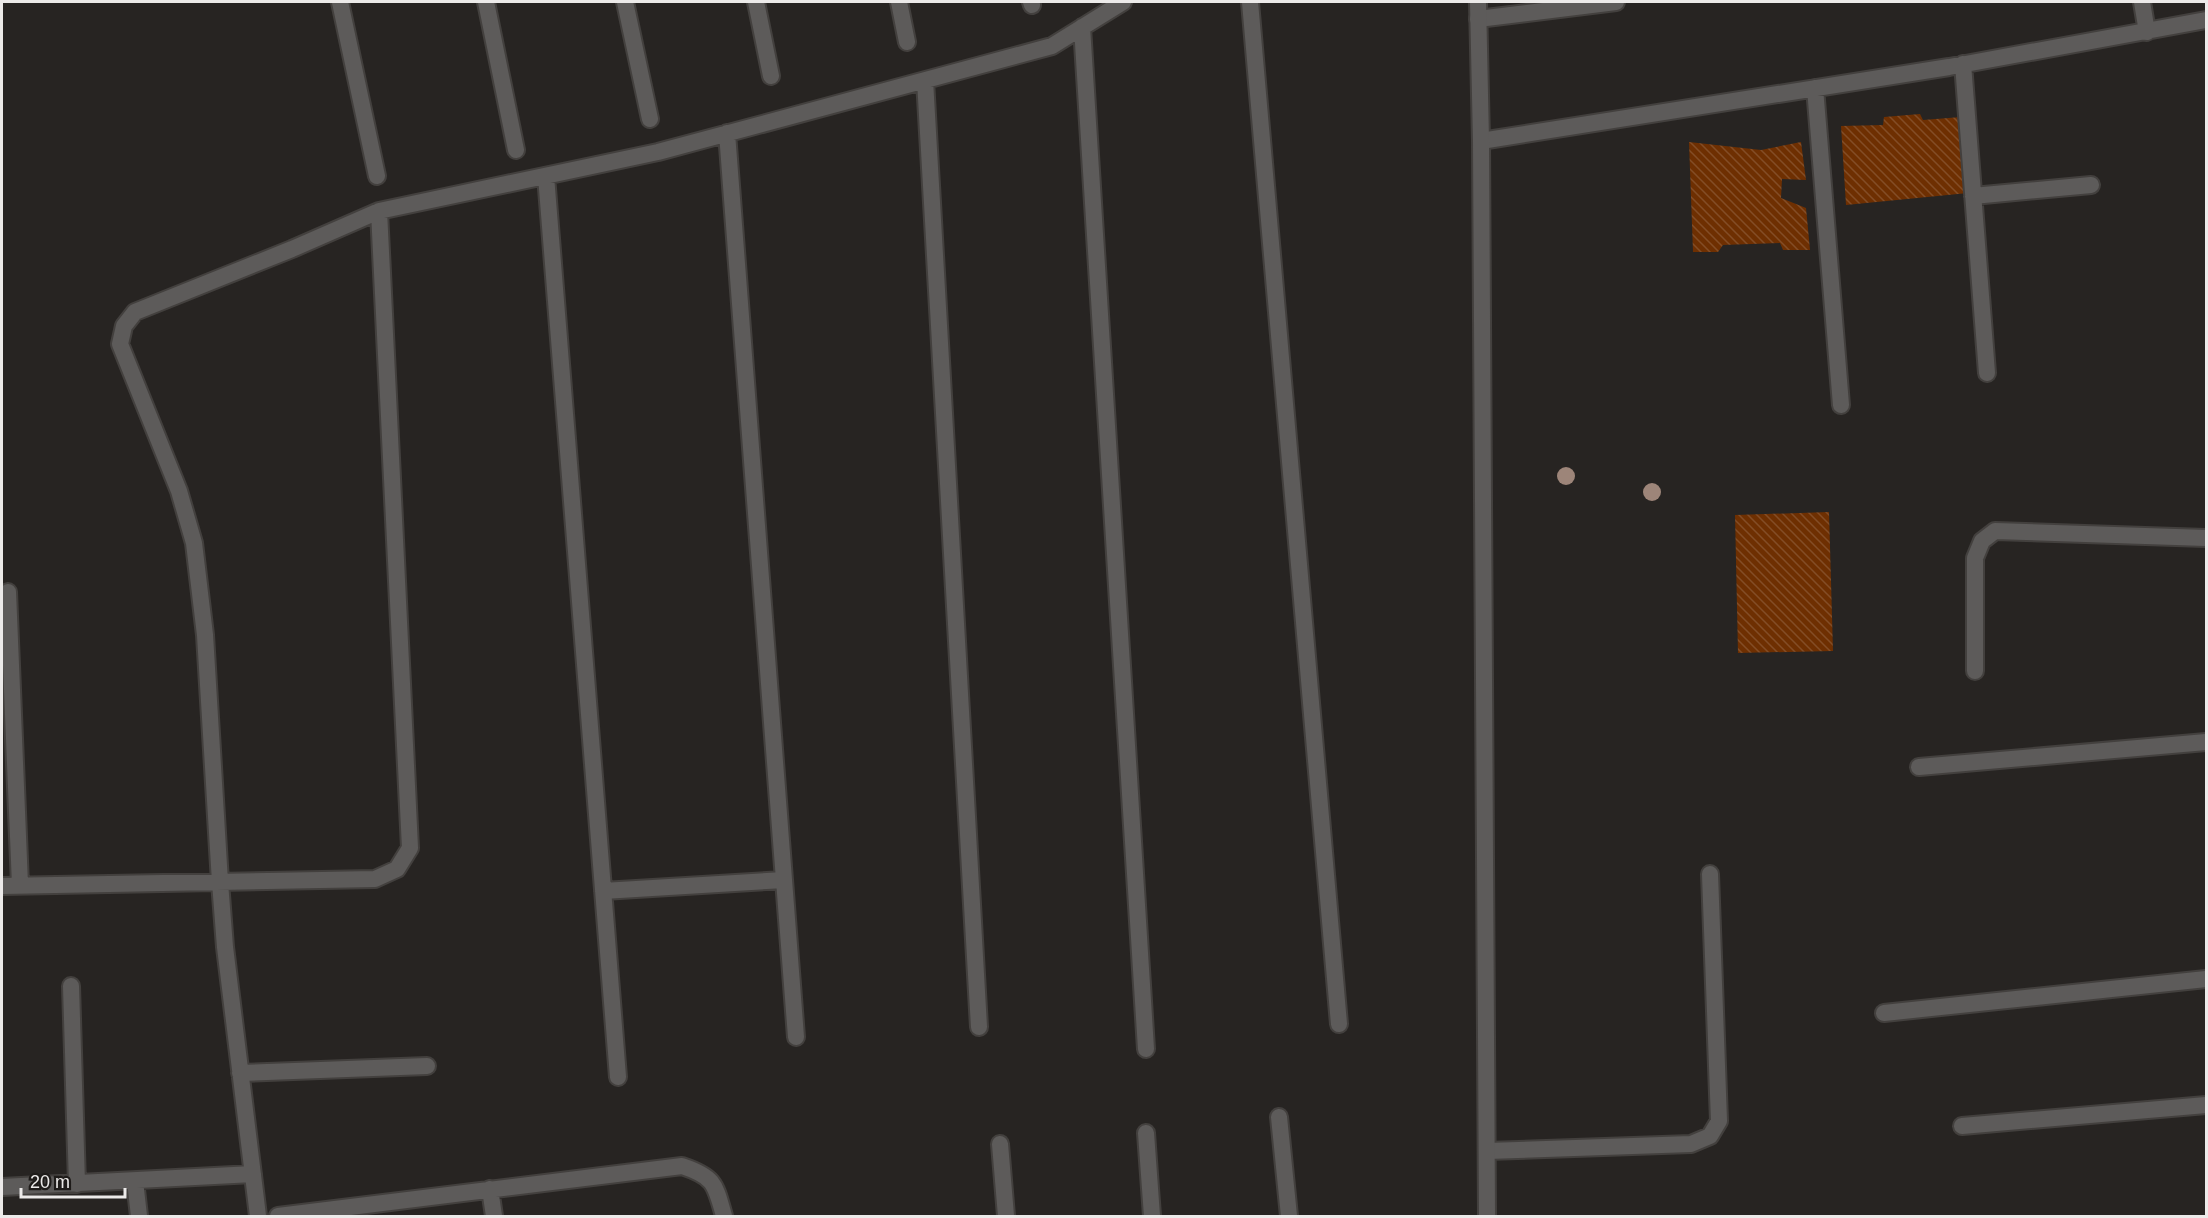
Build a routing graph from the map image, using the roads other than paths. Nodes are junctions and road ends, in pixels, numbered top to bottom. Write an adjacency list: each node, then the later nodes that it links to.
1 (340, 2): 24 (street)
2 (486, 2): 23 (street)
3 (624, 2): 20 (street)
4 (756, 2): 17 (street)
5 (898, 2): 15 (street)
6 (1123, 2): 13 (street)
7 (1250, 2): 45 (street)
8 (1478, 2): 11 (street)
9 (1616, 2): 11 (street)
10 (2142, 2): 14 (street)
11 (1478, 19): 22 (street)
12 (2206, 20): 14 (street)
13 (1082, 27): 18 (street); 48 (street)
14 (2147, 32): 16 (street)
15 (907, 42)
16 (1963, 64): 19 (street); 27 (street)
17 (771, 76)
18 (925, 80): 21 (street); 46 (street)
19 (1815, 88): 22 (street); 30 (street)
20 (650, 119)
21 (727, 133): 25 (street); 37 (street)
22 (1481, 141): 57 (street)
23 (516, 150)
24 (377, 176)
25 (546, 176): 28 (street); 41 (street)
26 (2091, 185): 27 (street)
27 (1974, 196): 29 (street)
28 (379, 211): 38 (street); 38 (street)
29 (1987, 373)
30 (1841, 405)
31 (2206, 538): 33 (street)
32 (8, 592): 39 (street)
33 (1975, 670)
34 (2206, 742): 35 (street)
35 (1919, 767)
36 (1710, 874): 57 (street)
37 (784, 880): 41 (street); 47 (street)
38 (219, 882): 39 (street); 50 (street)
39 (20, 885): 40 (street)
40 (2, 886)
41 (603, 891): 51 (street)
42 (2206, 979): 44 (street)
43 (71, 986): 60 (street)
44 (1884, 1013)
45 (1339, 1024)
46 (979, 1027)
47 (796, 1037)
48 (1146, 1049)
49 (427, 1066): 50 (street)
50 (240, 1073): 58 (street)
51 (618, 1077)
52 (2206, 1106): 54 (street)
53 (1279, 1117): 70 (street)
54 (1962, 1126)
55 (1146, 1133): 69 (street)
56 (1000, 1144): 68 (street)
57 (1486, 1151): 71 (street)
58 (253, 1174): 59 (street); 64 (street)
59 (135, 1181): 60 (street); 63 (street)
60 (77, 1184): 61 (street)
61 (2, 1187)
62 (490, 1189): 65 (street); 66 (street); 67 (street)
63 (140, 1216)
64 (258, 1216)
65 (278, 1216)
66 (494, 1216)
67 (724, 1216)
68 (1006, 1216)
69 (1152, 1216)
70 (1289, 1216)
71 (1487, 1216)

